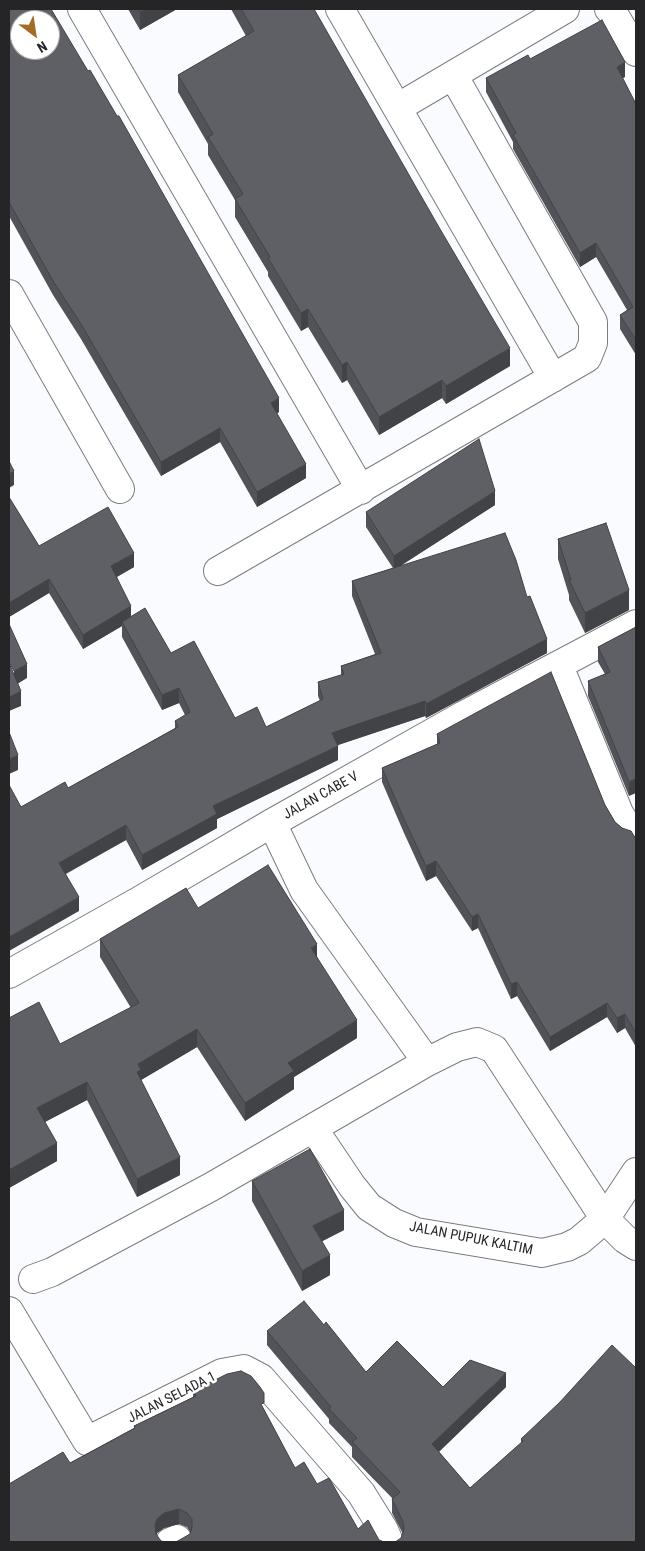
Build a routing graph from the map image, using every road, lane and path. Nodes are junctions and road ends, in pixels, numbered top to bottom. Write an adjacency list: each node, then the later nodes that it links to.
1 (82, 9): 11 (street)
2 (340, 9): 7 (street)
3 (565, 9): 6 (street)
4 (609, 9): 5 (street)
5 (636, 52)
6 (453, 75): 7 (street); 9 (street)
7 (397, 108): 9 (street)
8 (9, 294): 10 (street)
9 (553, 378): 11 (street)
10 (120, 489)
11 (361, 490): 12 (street)
12 (218, 571)
13 (636, 624): 14 (street, JALAN CABE V)
14 (558, 666): 15 (street, JALAN CABE V); 16 (street)
15 (272, 823): 17 (street, JALAN CABE V); 18 (street)
16 (636, 831)
17 (9, 974)
18 (427, 1062): 19 (street); 21 (street)
19 (313, 1128): 21 (street, JALAN PUPUK KALTIM); 23 (street)
20 (636, 1172): 21 (street, JALAN PUPUK KALTIM)
21 (605, 1218): 22 (street)
22 (636, 1246)
23 (33, 1279)
24 (9, 1311): 25 (street, JALAN SELADA 1)
25 (389, 1542)

